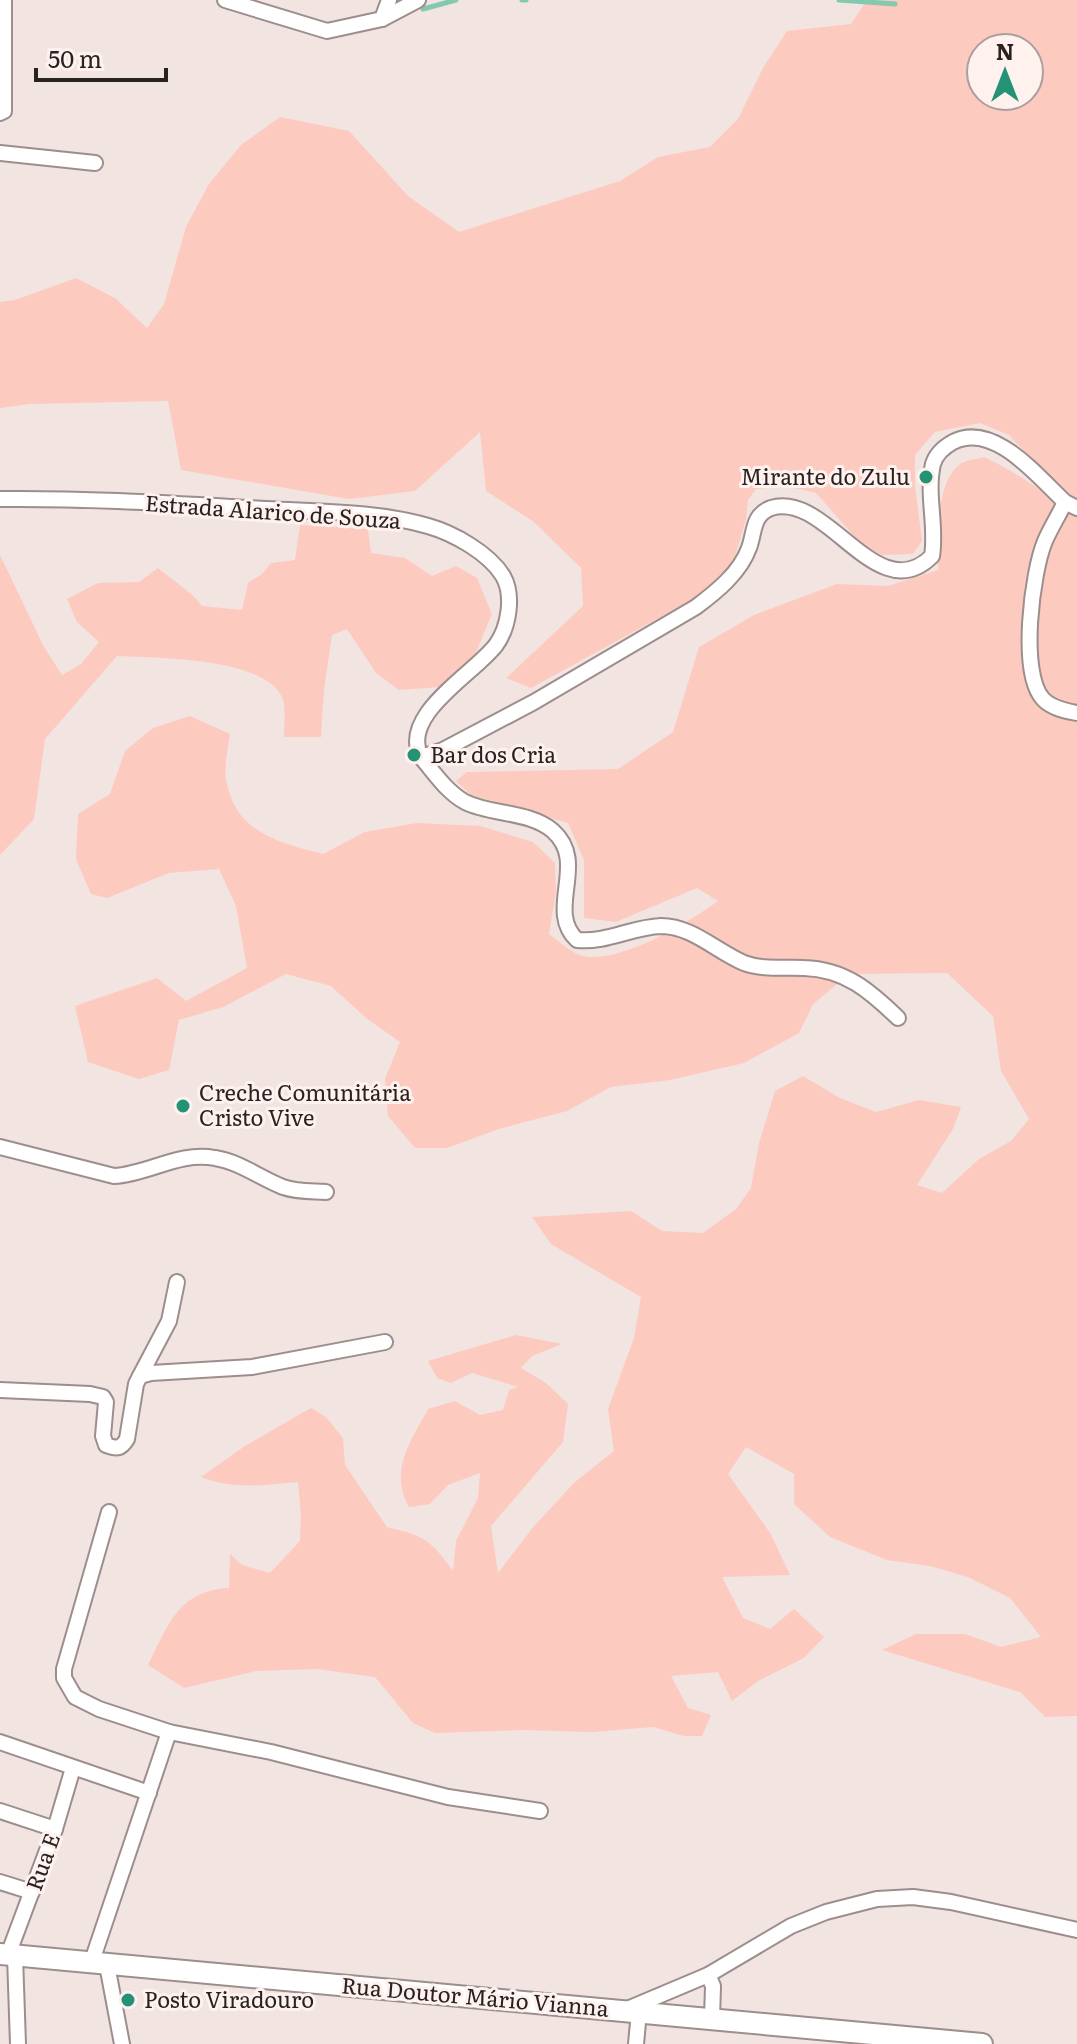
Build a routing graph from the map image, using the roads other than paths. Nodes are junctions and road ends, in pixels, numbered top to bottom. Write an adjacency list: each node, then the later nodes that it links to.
1 (4, 0): 6 (street)
2 (225, 0): 5 (street)
3 (389, 0): 5 (street)
4 (418, 0): 5 (street)
5 (382, 19)
6 (0, 113)
7 (0, 153): 8 (street)
8 (95, 163)
9 (0, 499): 12 (street, Estrada Alarico de Souza)
10 (1071, 505): 11 (street); 12 (street)
11 (1077, 713)
12 (421, 757): 13 (street)
13 (898, 1018)
14 (0, 1147): 15 (street)
15 (326, 1192)
16 (177, 1282): 18 (street)
17 (385, 1342): 18 (street)
18 (140, 1376): 19 (street)
19 (0, 1390)
20 (109, 1512): 21 (street)
21 (169, 1732): 24 (street); 26 (street)
22 (0, 1742): 23 (street)
23 (73, 1768): 24 (street); 27 (street, Rua E)
24 (149, 1793): 32 (street)
25 (0, 1811): 27 (street)
26 (540, 1811)
27 (55, 1829): 29 (street, Rua E)
28 (0, 1882): 29 (street)
29 (32, 1892): 31 (street, Rua E)
30 (1077, 1930): 33 (street)
31 (8, 1955): 32 (main road, Rua Doutor Mário Vianna); 36 (street)
32 (99, 1965): 34 (main road, Rua Doutor Mário Vianna); 37 (street)
33 (708, 1975): 34 (street); 35 (street)
34 (632, 2011): 35 (main road, Rua Doutor Mário Vianna); 38 (street)
35 (712, 2018): 39 (main road, Rua Doutor Mário Vianna)
36 (18, 2044)
37 (122, 2044)
38 (636, 2044)
39 (982, 2044)

